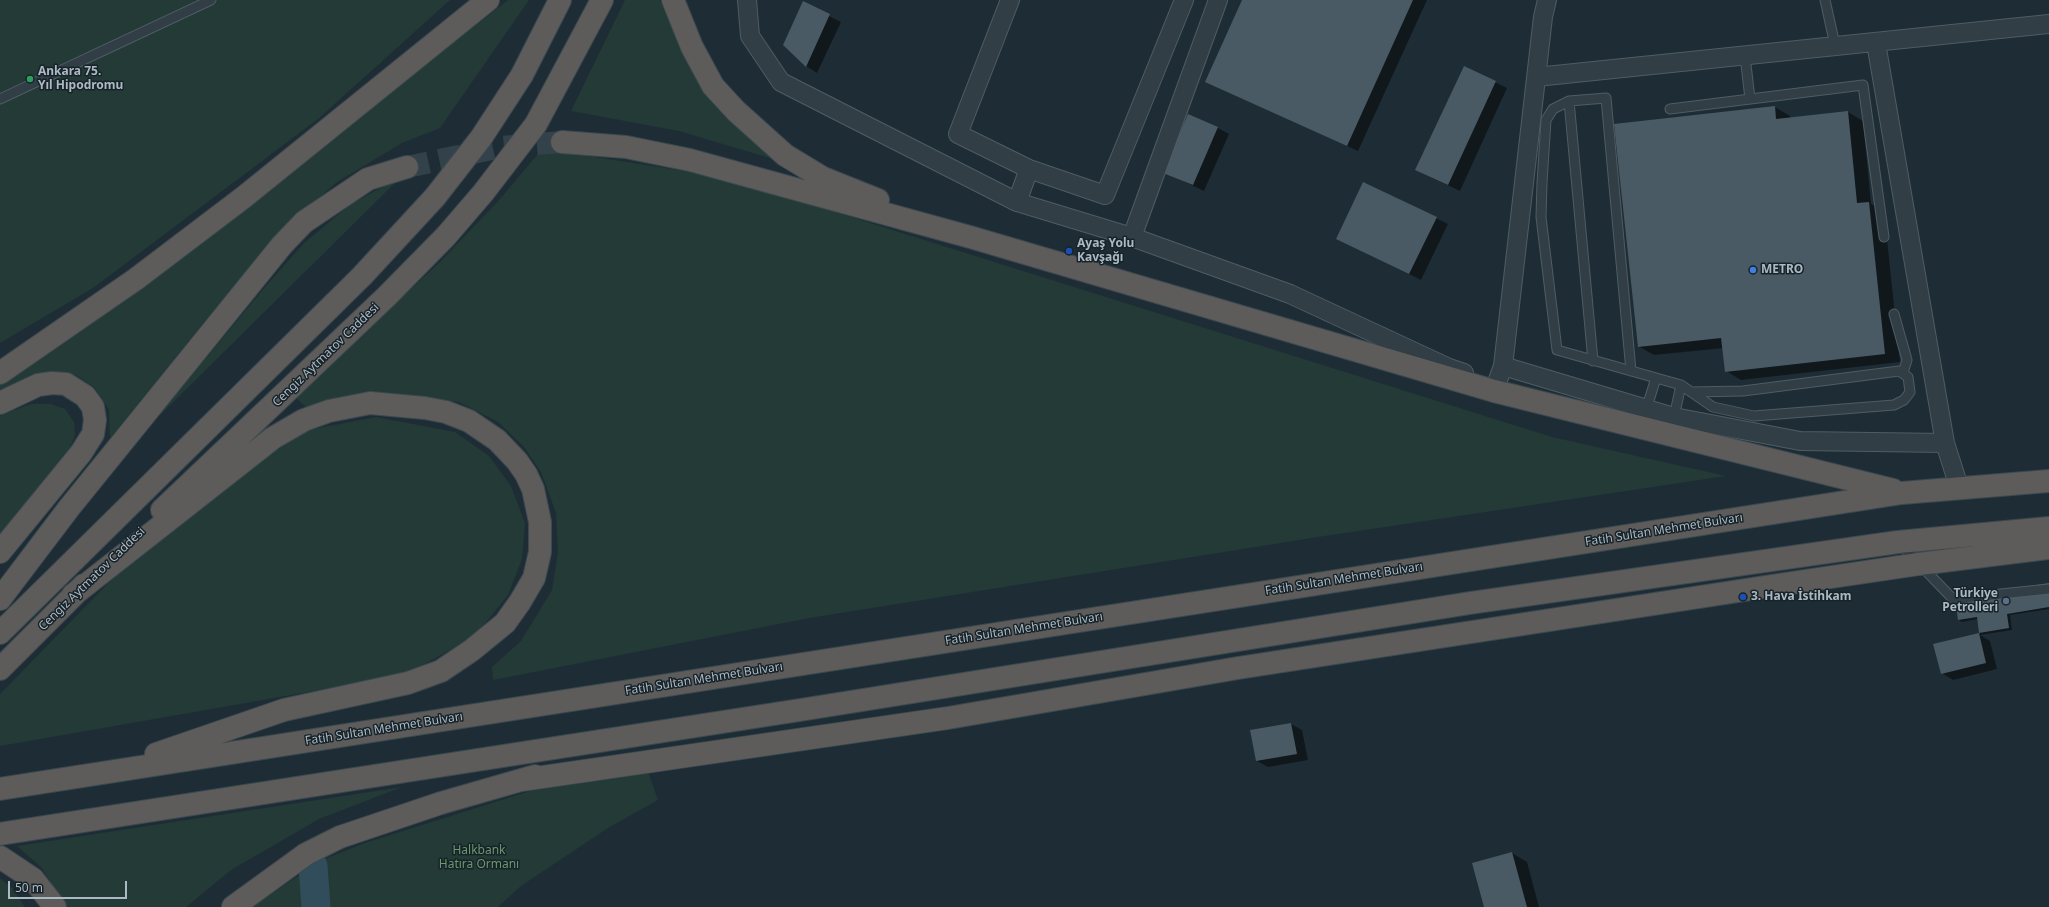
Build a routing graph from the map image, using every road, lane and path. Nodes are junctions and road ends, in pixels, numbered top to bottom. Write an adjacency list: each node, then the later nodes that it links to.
1 (210, 0): 17 (lane)
2 (488, 0): 32 (highway)
3 (560, 0): 53 (highway)
4 (602, 0): 51 (highway, Cengiz Aytmatov Caddesi)
5 (673, 0): 27 (highway)
6 (747, 0): 24 (street)
7 (1010, 0): 23 (street)
8 (1184, 0): 23 (street)
9 (1218, 0): 25 (street)
10 (1547, 0): 16 (street)
11 (1825, 0): 14 (lane)
12 (2049, 24): 13 (street)
13 (1876, 43): 14 (street); 41 (street)
14 (1835, 46): 15 (street)
15 (1745, 56): 16 (street); 18 (lane)
16 (1536, 77): 30 (street)
17 (0, 99)
18 (1750, 99): 20 (lane); 26 (lane)
19 (1569, 101): 29 (lane); 29 (lane); 31 (lane)
20 (1670, 108)
21 (562, 142): 27 (highway)
22 (407, 167): 52 (highway)
23 (1029, 169): 24 (street)
24 (1017, 202): 25 (street)
25 (1132, 237): 36 (street)
26 (1884, 237)
27 (970, 238): 36 (highway)
28 (1894, 314): 33 (lane)
29 (1593, 361): 31 (lane)
30 (1504, 366): 36 (street); 39 (street)
31 (1631, 371): 34 (lane)
32 (0, 373)
33 (1903, 373): 37 (lane); 37 (lane)
34 (1656, 378): 35 (lane); 39 (lane)
35 (1681, 386): 37 (lane); 40 (lane)
36 (1495, 387): 44 (highway)
37 (1691, 392)
38 (0, 404): 48 (highway)
39 (1646, 410): 40 (street)
40 (1674, 417): 41 (street)
41 (1945, 443): 43 (street)
42 (2049, 481): 43 (highway, Fatih Sultan Mehmet Bulvarı)
43 (1959, 487): 44 (highway, Fatih Sultan Mehmet Bulvarı)
44 (1902, 493): 56 (highway, Fatih Sultan Mehmet Bulvarı)
45 (2049, 528): 46 (highway)
46 (1898, 542): 49 (lane); 55 (highway)
47 (2049, 548): 49 (highway)
48 (0, 552)
49 (1919, 564): 50 (lane); 57 (highway)
50 (2049, 589)
51 (73, 595): 54 (highway, Cengiz Aytmatov Caddesi); 56 (highway)
52 (0, 599)
53 (0, 633)
54 (0, 669)
55 (800, 710): 57 (highway); 59 (highway)
56 (104, 773): 58 (highway, Fatih Sultan Mehmet Bulvarı)
57 (522, 780): 62 (highway)
58 (0, 789)
59 (0, 834)
60 (0, 856): 61 (highway)
61 (55, 907)
62 (233, 907)

